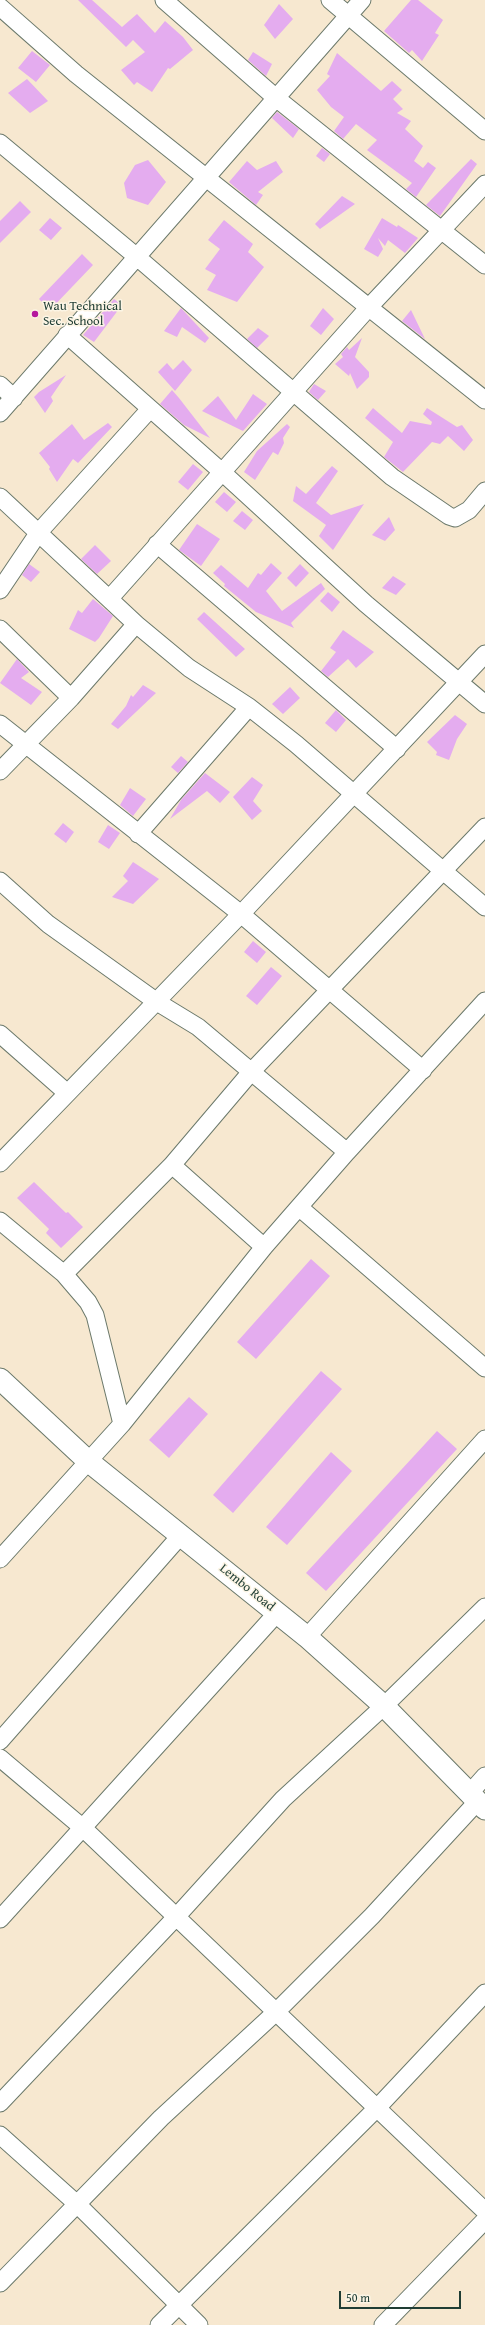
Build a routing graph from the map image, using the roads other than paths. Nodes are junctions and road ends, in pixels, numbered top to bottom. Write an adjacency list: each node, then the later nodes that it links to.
1 (164, 0): 6 (street)
2 (330, 0): 5 (street)
3 (362, 0): 5 (street)
4 (0, 7): 9 (street)
5 (348, 15): 6 (street); 7 (street)
6 (276, 98): 9 (street); 11 (street)
7 (485, 131)
8 (0, 143): 12 (street)
9 (204, 178): 12 (street); 14 (street)
10 (485, 184): 11 (street)
11 (442, 229): 13 (street); 14 (street)
12 (137, 257): 15 (street); 17 (street)
13 (485, 265)
14 (370, 306): 17 (street); 19 (street)
15 (67, 335): 18 (street); 20 (street)
16 (0, 385): 18 (street)
17 (293, 393): 22 (street); 23 (street)
18 (14, 398): 21 (street)
19 (485, 400)
20 (150, 409): 22 (street); 25 (street)
21 (0, 413)
22 (222, 472): 26 (street); 32 (street)
23 (485, 491)
24 (0, 497): 25 (street)
25 (39, 532): 27 (street); 28 (street)
26 (157, 544): 28 (street); 38 (street)
27 (0, 590)
28 (110, 598): 29 (street)
29 (136, 624): 33 (street); 35 (street)
30 (0, 629): 33 (street)
31 (485, 654): 32 (street)
32 (457, 682): 34 (street); 38 (street)
33 (71, 698): 37 (street)
34 (485, 704)
35 (249, 707): 40 (street); 42 (street)
36 (0, 724): 37 (street)
37 (24, 745): 39 (street); 42 (street)
38 (397, 749): 40 (street)
39 (0, 771)
40 (354, 794): 43 (street); 46 (street)
41 (485, 827): 43 (street)
42 (138, 834): 46 (street)
43 (444, 870): 45 (street); 47 (street)
44 (0, 881): 48 (street)
45 (485, 907)
46 (240, 914): 47 (street); 48 (street)
47 (329, 991): 51 (street); 52 (street)
48 (157, 1002): 52 (street); 53 (street)
49 (485, 1002): 51 (street)
50 (0, 1034): 53 (street)
51 (423, 1070): 54 (street)
52 (251, 1072): 54 (street); 56 (street)
53 (66, 1092): 55 (street)
54 (347, 1152): 57 (street)
55 (0, 1163)
56 (172, 1165): 59 (street); 60 (street)
57 (300, 1208): 59 (street); 61 (street)
58 (0, 1221): 60 (street)
59 (264, 1247): 63 (street)
60 (64, 1274): 63 (street)
61 (485, 1368)
62 (0, 1378): 65 (street, Lembo Road)
63 (122, 1424): 65 (street)
64 (485, 1439): 70 (street)
65 (88, 1461): 66 (street, Lembo Road); 67 (street)
66 (181, 1534): 69 (street, Lembo Road); 72 (street)
67 (0, 1559)
68 (485, 1608): 71 (street)
69 (277, 1613): 70 (street, Lembo Road); 76 (street)
70 (307, 1637): 71 (street, Lembo Road)
71 (384, 1706): 75 (street, Lembo Road); 77 (street)
72 (0, 1741)
73 (0, 1758): 76 (street)
74 (485, 1776): 75 (street)
75 (477, 1802): 80 (street)
76 (83, 1828): 77 (street); 78 (street)
77 (177, 1916): 80 (street); 81 (street)
78 (0, 1919)
79 (485, 1993): 82 (street)
80 (276, 2012): 82 (street); 84 (street)
81 (0, 2103)
82 (377, 2108): 85 (street); 88 (street)
83 (0, 2135): 84 (street)
84 (77, 2204): 87 (street); 88 (street)
85 (485, 2211)
86 (485, 2220): 91 (street)
87 (0, 2283)
88 (180, 2305): 89 (street); 90 (street)
89 (159, 2325)
90 (200, 2325)
91 (383, 2325)

